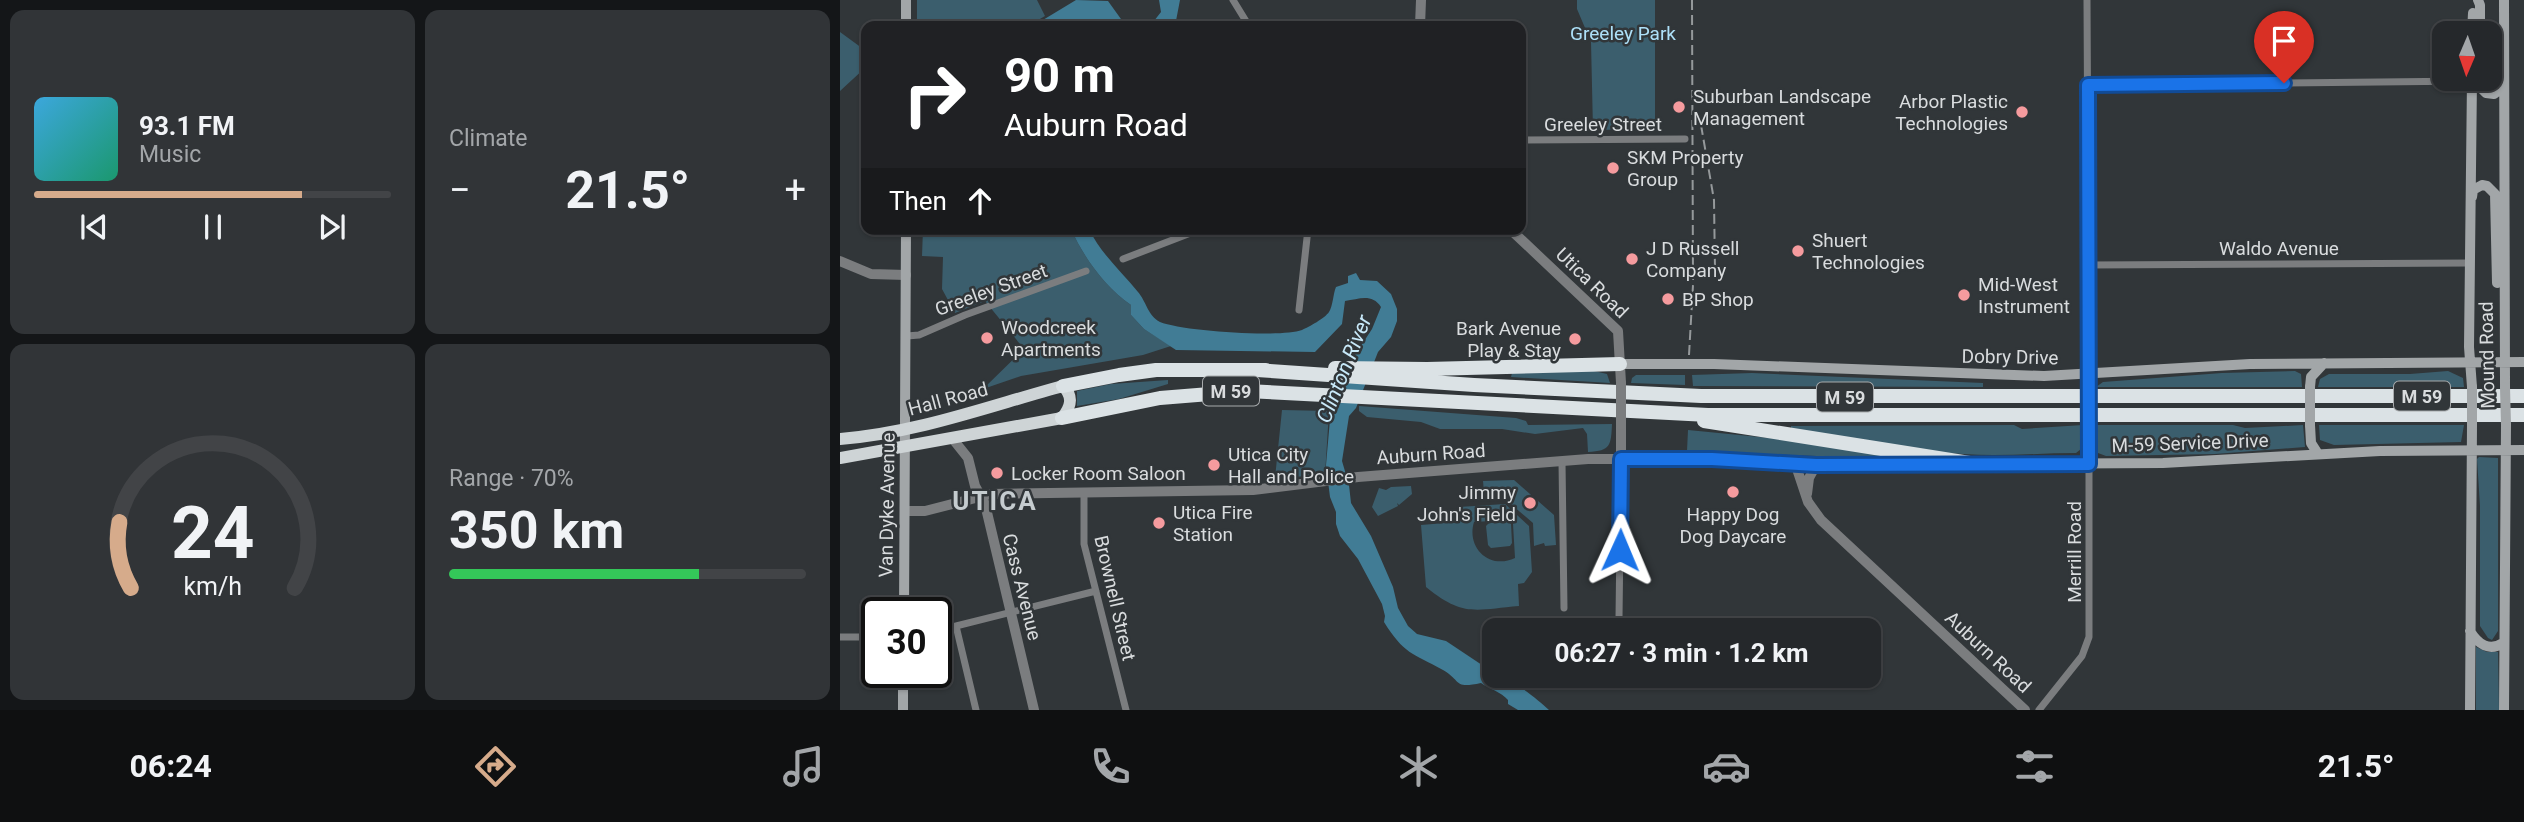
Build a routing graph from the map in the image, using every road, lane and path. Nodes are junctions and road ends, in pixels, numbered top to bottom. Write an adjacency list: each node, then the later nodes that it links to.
1 (906, 0): 7 (main road)
2 (1233, 0): 8 (street)
3 (1420, 0): 9 (street)
4 (2087, 0): 13 (street, Merrill Road)
5 (2475, 0): 10 (main road); 11 (main road)
6 (2504, 0): 14 (main road, Mound Road)
7 (906, 21)
8 (1247, 21)
9 (1420, 21)
10 (2473, 21)
11 (2480, 21)
12 (2432, 81): 13 (street)
13 (2088, 85): 26 (street, Merrill Road)
14 (2503, 87): 29 (main road, Mound Road)
15 (2474, 91): 18 (main road, Mound Road)
16 (1685, 139): 17 (street, Greeley Street)
17 (1526, 140)
18 (2471, 201): 25 (main road, Mound Road); 29 (main road)
19 (906, 235): 28 (main road, Van Dyke Avenue)
20 (1186, 235): 23 (street)
21 (1307, 235): 30 (street)
22 (1516, 235): 36 (street, Utica Road)
23 (1123, 259)
24 (841, 262): 28 (street)
25 (2470, 263): 26 (street, Waldo Avenue); 35 (main road, Mound Road)
26 (2088, 265): 38 (street, Merrill Road)
27 (1086, 271): 31 (street, Greeley Street)
28 (906, 275): 31 (main road, Van Dyke Avenue)
29 (2504, 294): 32 (main road, Mound Road)
30 (1299, 310)
31 (907, 335): 44 (main road, Van Dyke Avenue)
32 (2504, 362): 33 (main road, Dobry Drive); 35 (main road, Dobry Drive); 49 (main road, Mound Road, bridge)
33 (2524, 362)
34 (2324, 363): 35 (main road, Dobry Drive); 38 (main road, Dobry Drive); 51 (main road, bridge)
35 (2470, 363): 48 (main road, Mound Road, bridge)
36 (1620, 364): 37 (highway); 38 (main road, Dobry Drive); 53 (street, Utica Road, bridge)
37 (1372, 373): 39 (highway, M 59); 40 (highway, M 59)
38 (2089, 375): 57 (street, Merrill Road, bridge)
39 (1063, 386): 43 (highway); 44 (highway, Hall Road / M 59)
40 (2524, 396)
41 (1672, 414): 42 (highway, M 59); 43 (highway, M 59); 56 (highway)
42 (2524, 415)
43 (1062, 418): 45 (highway, Hall Road / M 59)
44 (906, 430): 46 (highway, Hall Road / M 59); 47 (main road, Van Dyke Avenue)
45 (952, 438): 47 (highway, Hall Road / M 59); 60 (street, Cass Avenue)
46 (840, 439)
47 (905, 448): 52 (highway, Hall Road / M 59); 62 (main road, Van Dyke Avenue)
48 (2471, 450): 49 (main road, M-59 Service Drive); 51 (main road, M-59 Service Drive); 70 (main road, Mound Road)
49 (2504, 450): 50 (main road, M-59 Service Drive); 73 (main road, Mound Road)
50 (2524, 450)
51 (2318, 454): 57 (main road, M-59 Service Drive)
52 (840, 458)
53 (1621, 459): 54 (street, Auburn Road); 55 (street, Auburn Road); 67 (street)
54 (1562, 461): 59 (street, Auburn Road); 65 (street)
55 (1794, 463): 58 (street, Auburn Road); 61 (street, Auburn Road)
56 (1976, 464): 57 (main road, M-59 Service Drive); 58 (street, M-59 Service Drive)
57 (2089, 464): 80 (street, Merrill Road)
58 (1816, 465): 61 (street)
59 (1084, 493): 60 (street, Auburn Road); 63 (street, Brownell Street)
60 (981, 496): 62 (street, Auburn Road); 66 (street, Cass Avenue)
61 (1807, 497): 79 (street, Auburn Road)
62 (905, 511): 64 (main road, Van Dyke Avenue)
63 (1096, 591): 66 (street); 78 (street, Brownell Street)
64 (904, 597)
65 (1564, 608)
66 (1011, 612): 68 (street); 77 (street, Cass Avenue)
67 (1619, 618)
68 (956, 626): 69 (street); 76 (street)
69 (952, 627)
70 (2470, 631): 73 (main road); 81 (main road, Mound Road)
71 (840, 637): 72 (street)
72 (861, 637)
73 (2503, 643): 82 (main road, Mound Road)
74 (903, 688): 75 (main road)
75 (902, 710)
76 (976, 710)
77 (1034, 710)
78 (1126, 710)
79 (2025, 710)
80 (2039, 710)
81 (2470, 710)
82 (2504, 710)

